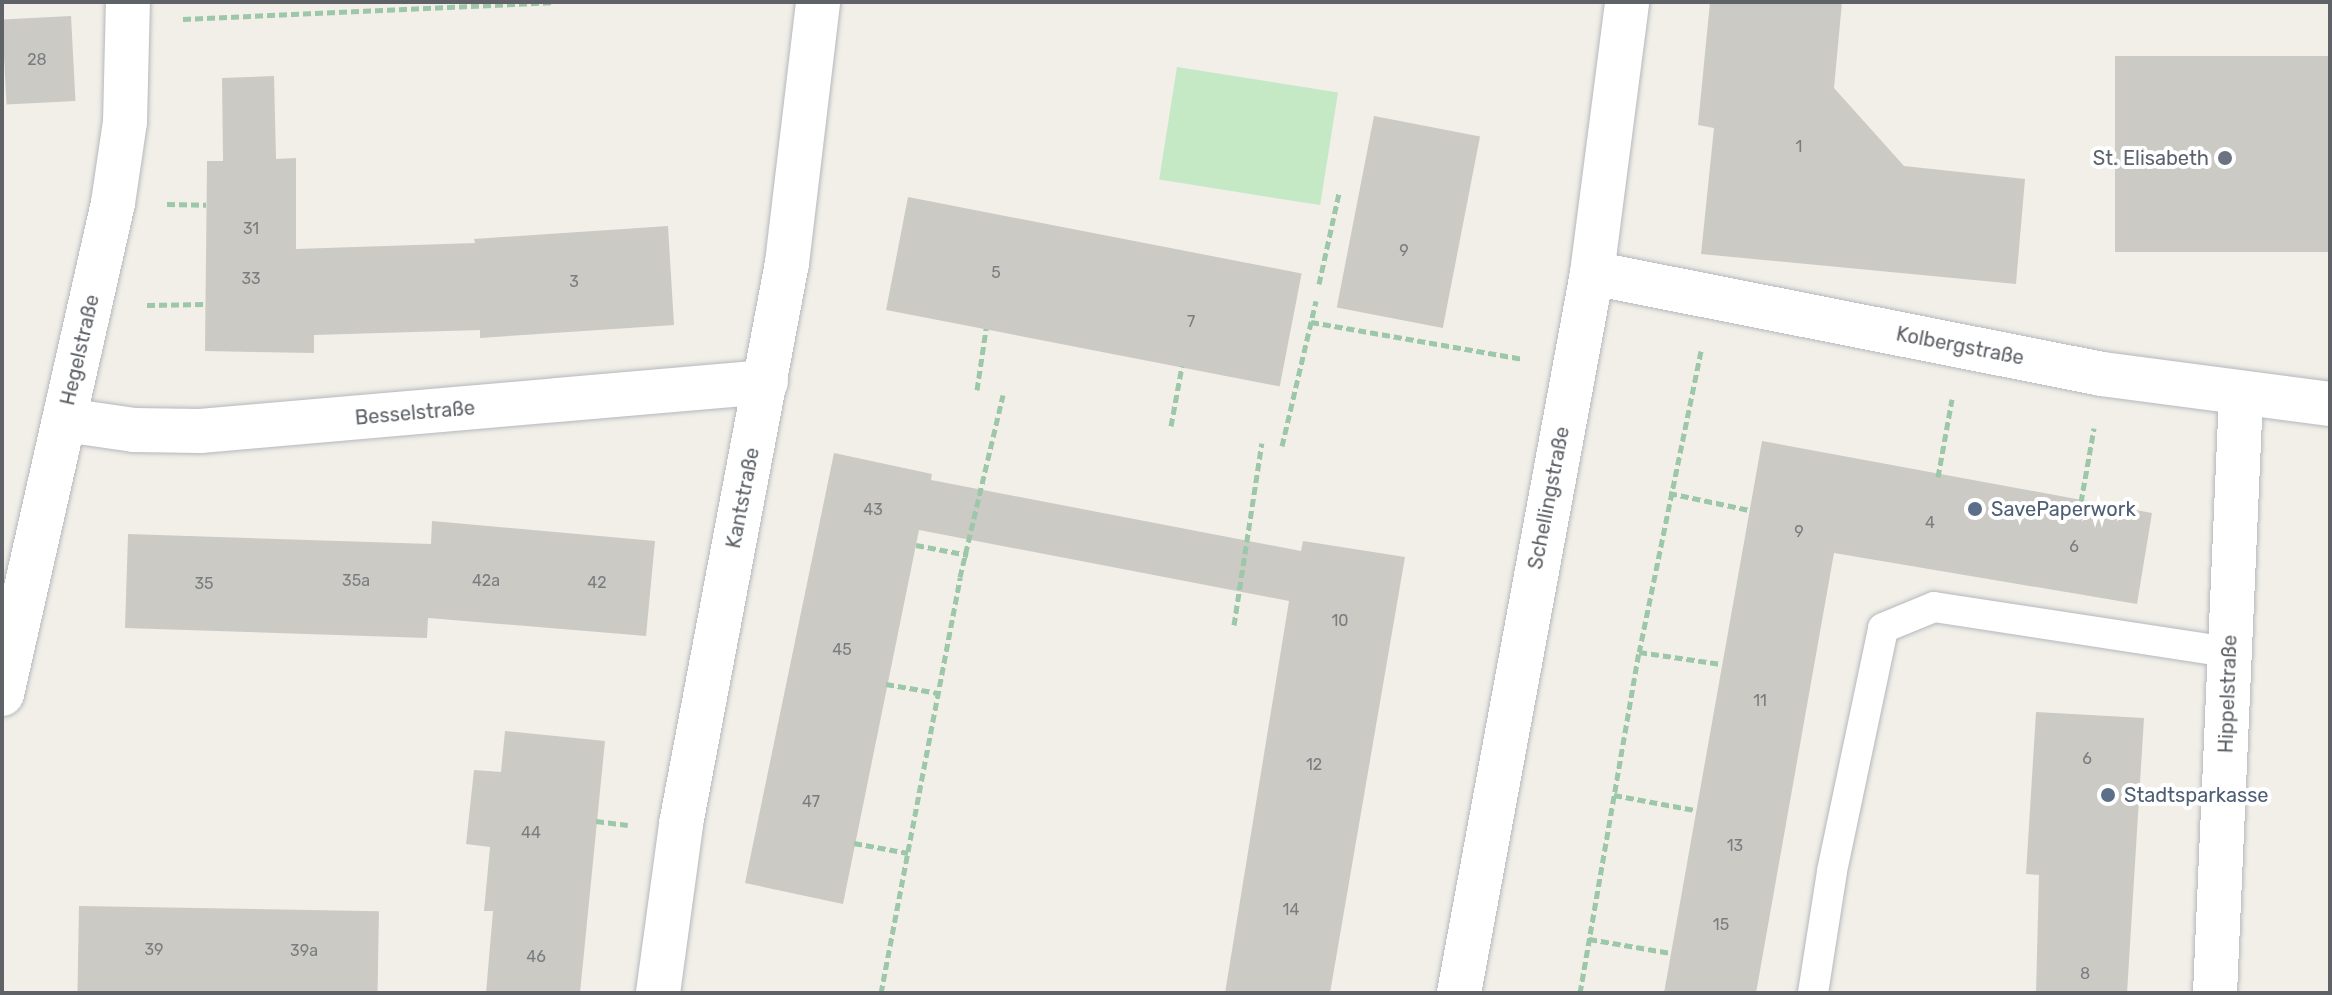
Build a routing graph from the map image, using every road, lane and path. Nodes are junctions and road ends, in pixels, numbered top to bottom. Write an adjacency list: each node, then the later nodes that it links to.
1 (553, 2): 4 (path)
2 (818, 2): 16 (street, Kantstraße)
3 (1627, 2): 6 (street, Schellingstraße)
4 (129, 11): 21 (street, Hegelstraße)
5 (1339, 193): 7 (path)
6 (1592, 273): 8 (street, Kolbergstraße); 14 (street, Schellingstraße)
7 (1319, 284)
8 (1713, 297): 12 (street, Kolbergstraße); 26 (path)
9 (1316, 301): 10 (path)
10 (1311, 322): 14 (path); 24 (path)
11 (986, 329): 17 (path)
12 (1961, 347): 15 (street, Kolbergstraße); 25 (path)
13 (1182, 366): 22 (path)
14 (1573, 368): 46 (street, Schellingstraße)
15 (2102, 374): 19 (street, Kolbergstraße); 27 (path)
16 (766, 382): 21 (street, Besselstraße); 44 (street, Kantstraße)
17 (977, 390)
18 (1003, 395): 30 (path)
19 (2241, 396): 20 (street, Kolbergstraße); 33 (street, Hippelstraße)
20 (2330, 404)
21 (65, 420): 37 (street, Hegelstraße)
22 (1171, 426)
23 (1262, 443): 31 (path)
24 (1282, 446)
25 (1938, 477)
26 (1669, 493): 28 (path); 32 (path)
27 (2081, 502)
28 (1749, 510)
29 (916, 545): 30 (path)
30 (968, 555): 36 (path)
31 (1234, 625)
32 (1639, 652): 34 (path); 38 (path)
33 (2229, 652): 48 (lane); 49 (street, Hippelstraße)
34 (1721, 664)
35 (886, 684): 36 (path)
36 (938, 693): 41 (path)
37 (2, 694)
38 (1614, 795): 39 (path); 42 (path)
39 (1695, 810)
40 (854, 843): 41 (path)
41 (908, 853): 45 (path)
42 (1589, 939): 43 (path); 47 (path)
43 (1671, 953)
44 (658, 993)
45 (881, 993)
46 (1459, 993)
47 (1580, 993)
48 (1813, 993)
49 (2215, 993)

